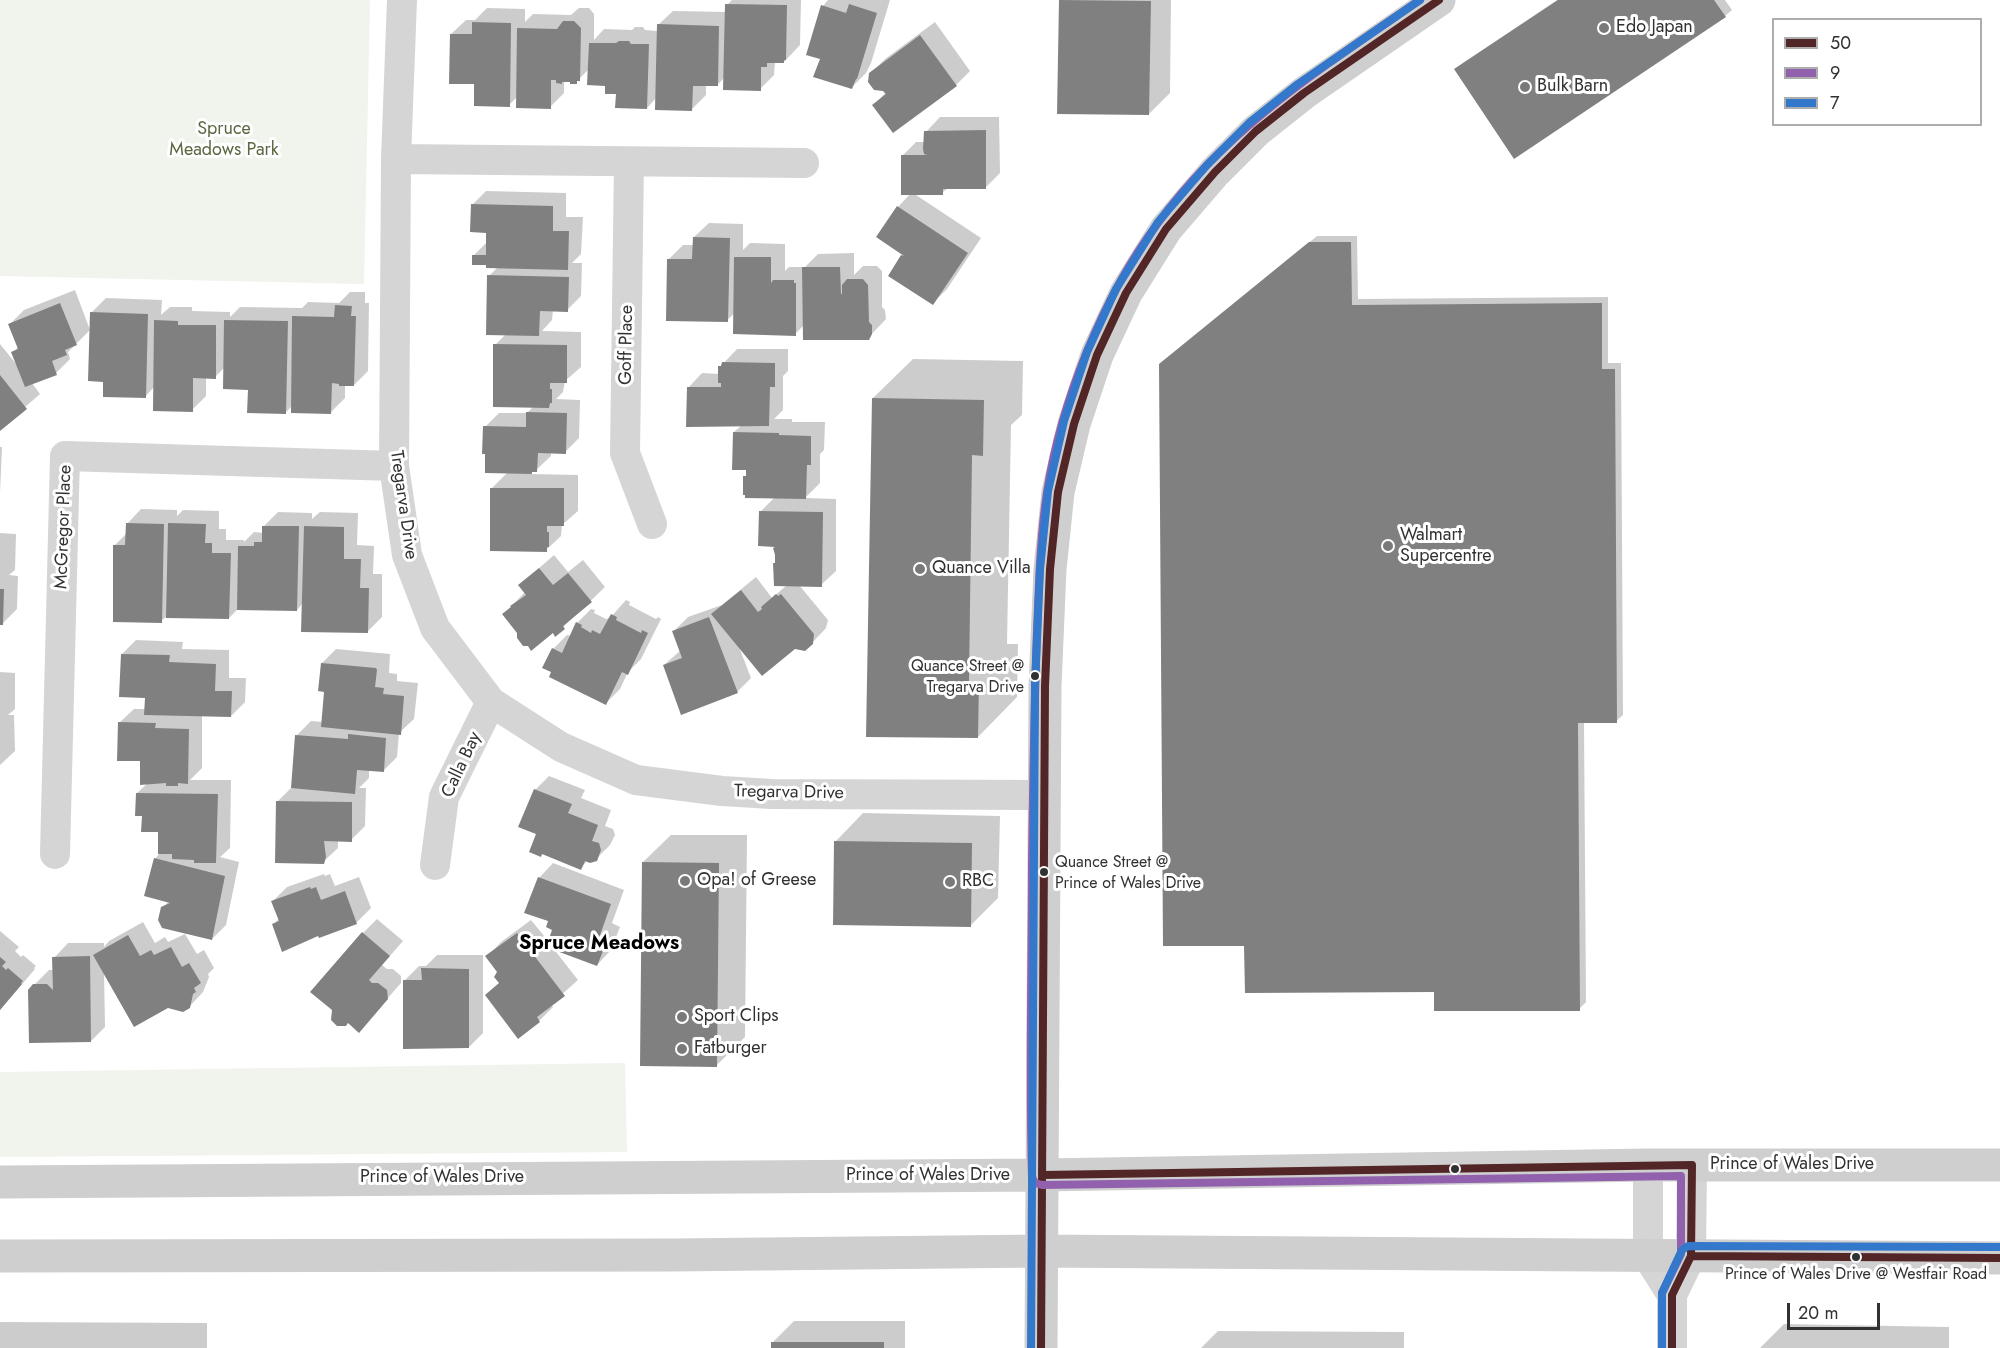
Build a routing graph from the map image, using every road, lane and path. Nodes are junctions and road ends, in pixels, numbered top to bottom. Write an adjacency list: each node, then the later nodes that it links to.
1 (402, 0): 3 (street, Tregarva Drive)
2 (1439, 0): 9 (main road)
3 (396, 159): 4 (street); 6 (street, Tregarva Drive)
4 (629, 162): 5 (street); 7 (street, Goff Place)
5 (804, 163)
6 (394, 466): 8 (street, Tregarva Drive); 10 (street, McGregor Place)
7 (652, 524)
8 (491, 702): 9 (street, Tregarva Drive); 11 (street, Calla Bay)
9 (1043, 795): 15 (main road)
10 (56, 854)
11 (435, 865)
12 (1648, 1165): 13 (main road, Prince of Wales Drive); 15 (main road, Prince of Wales Drive); 20 (street)
13 (1692, 1165): 14 (main road, Prince of Wales Drive); 19 (street)
14 (2000, 1165)
15 (1042, 1175): 16 (main road, Prince of Wales Drive); 17 (main road)
16 (0, 1182)
17 (1041, 1251): 18 (main road); 20 (main road); 23 (main road)
18 (0, 1256)
19 (1690, 1256): 20 (main road); 21 (main road); 22 (street)
20 (1648, 1257): 22 (street)
21 (2000, 1258)
22 (1672, 1295): 24 (street)
23 (1041, 1348)
24 (1672, 1348)

